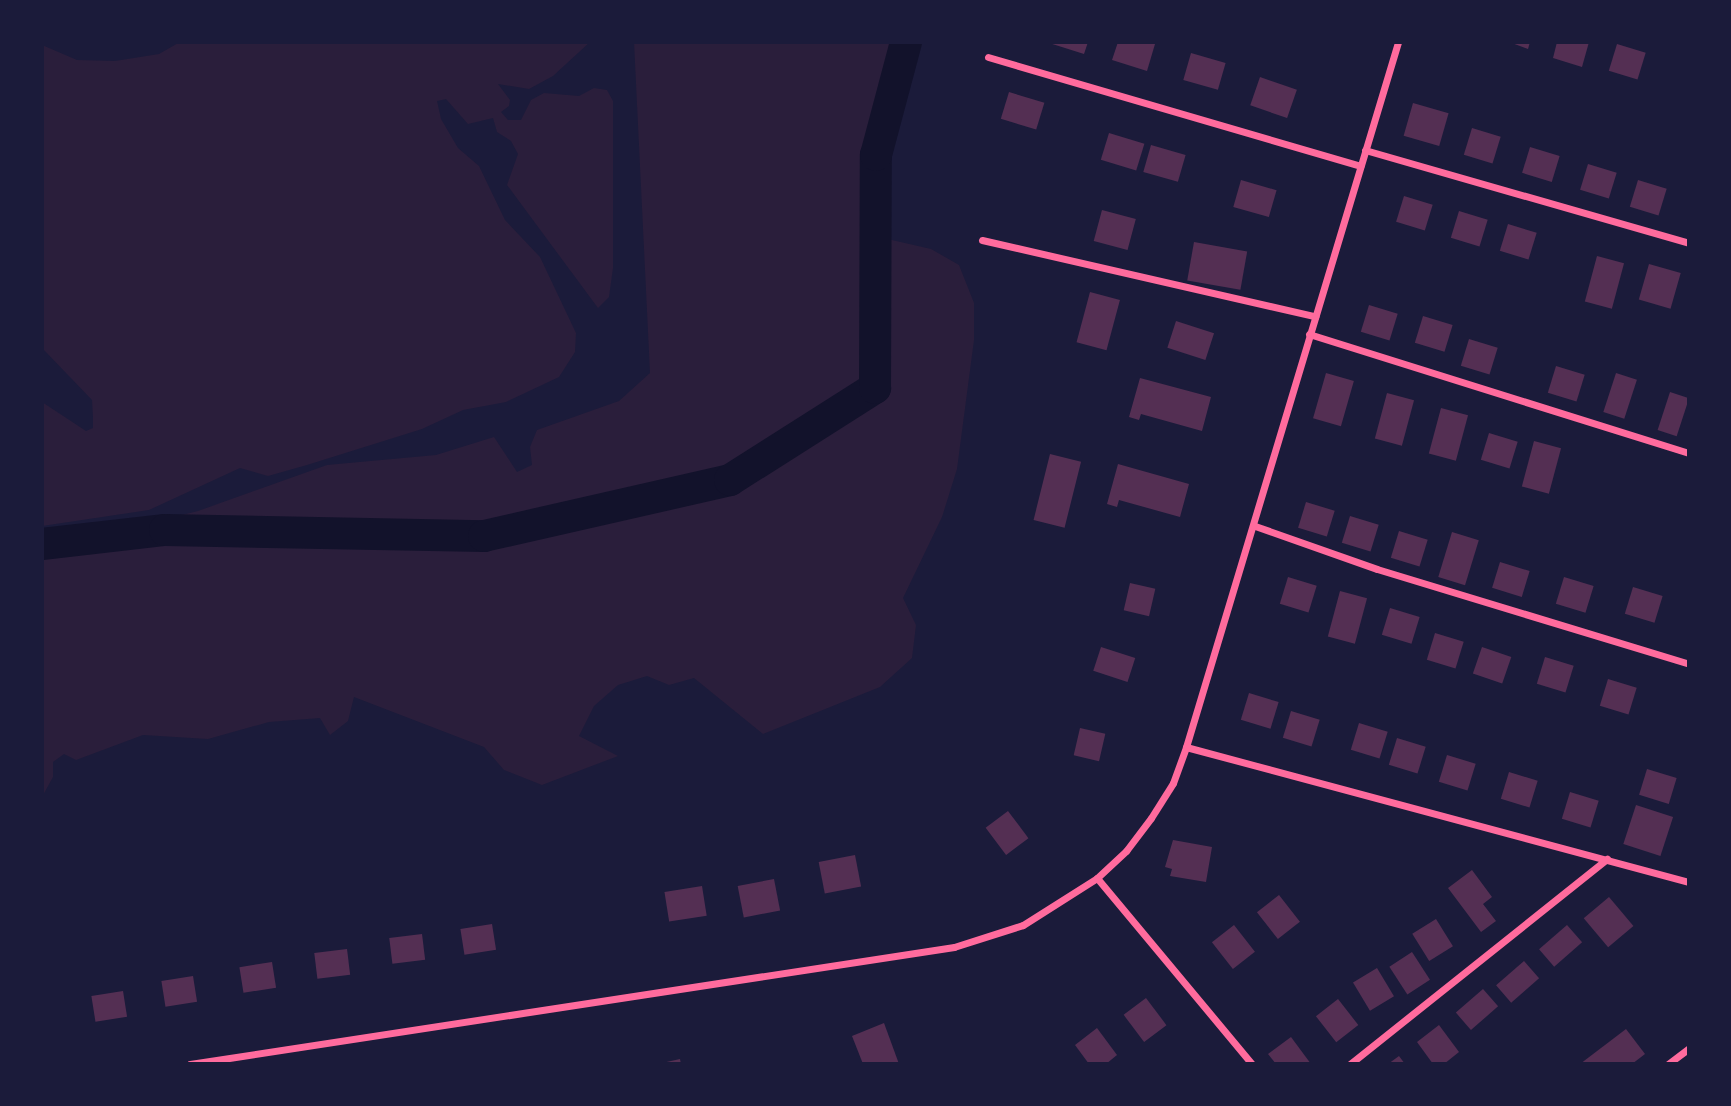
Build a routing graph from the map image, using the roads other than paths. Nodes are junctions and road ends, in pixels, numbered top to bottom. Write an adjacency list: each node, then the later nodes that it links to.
1 (1398, 42): 3 (street)
2 (988, 57): 4 (street)
3 (1365, 150): 4 (street); 6 (street)
4 (1360, 166): 7 (street)
5 (982, 240): 7 (street)
6 (1689, 243)
7 (1315, 316): 8 (street)
8 (1309, 334): 9 (street); 10 (street)
9 (1689, 453)
10 (1255, 526): 11 (street); 12 (street)
11 (1689, 664)
12 (1186, 747): 13 (street); 14 (street)
13 (1607, 859): 15 (street); 19 (street)
14 (1097, 878): 17 (street); 18 (street)
15 (1689, 882)
16 (1689, 1048): 20 (street)
17 (190, 1064)
18 (1252, 1064)
19 (1350, 1064)
20 (1668, 1064)

